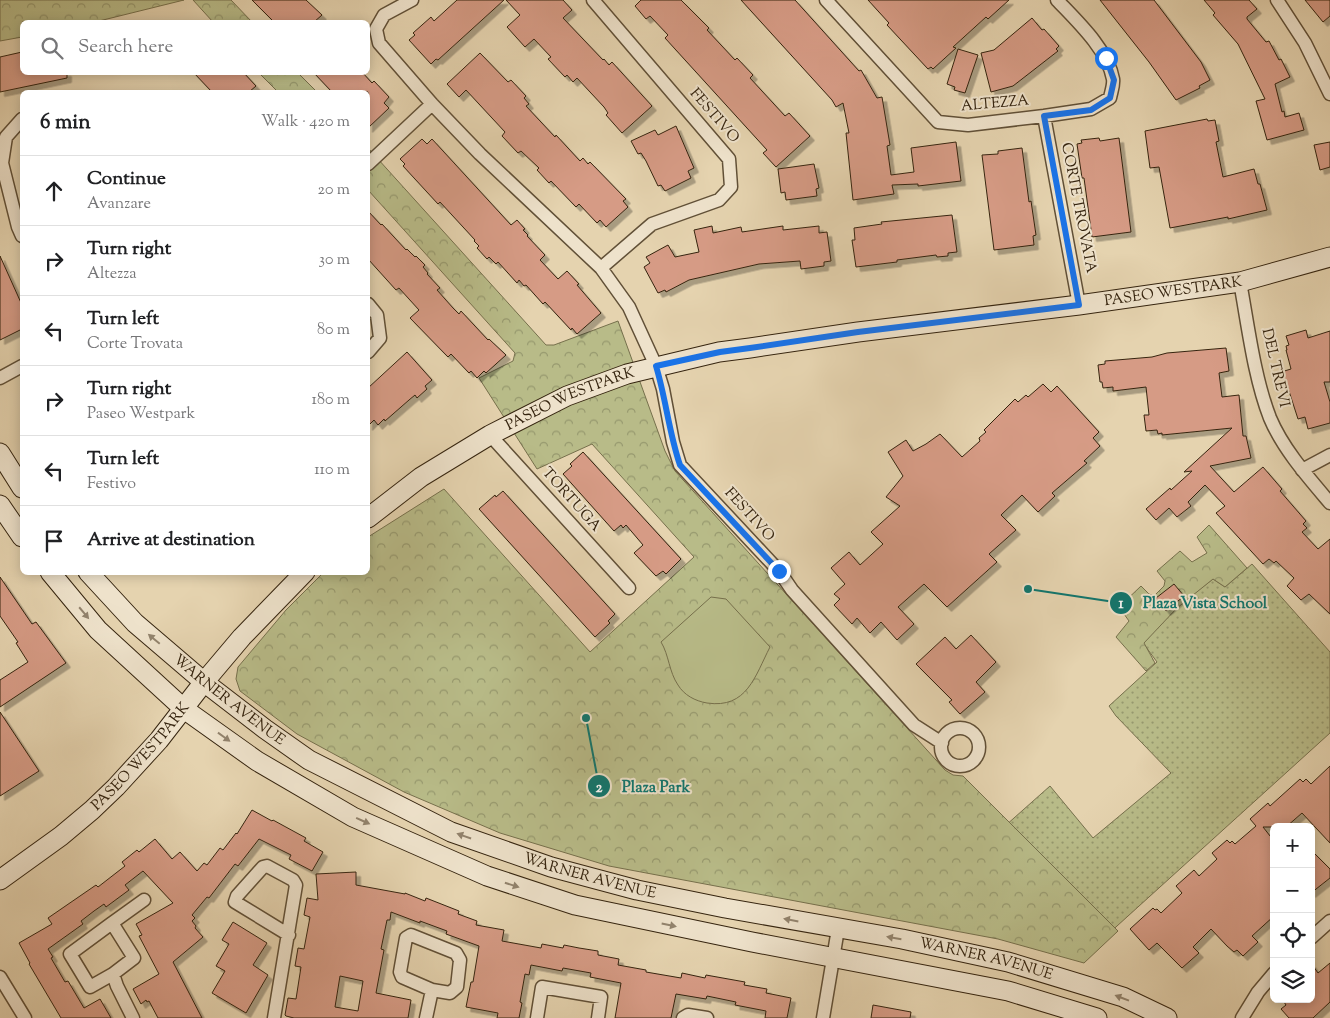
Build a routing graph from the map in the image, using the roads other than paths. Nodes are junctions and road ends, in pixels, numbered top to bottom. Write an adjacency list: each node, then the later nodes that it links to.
1 (412, 0): 7 (street, FESTIVO)
2 (593, 0): 13 (street, FESTIVO)
3 (826, 0): 8 (street, ALTEZZA)
4 (1058, 0): 8 (street, ALTEZZA)
5 (1277, 0): 6 (street)
6 (1330, 94)
7 (432, 104): 10 (street); 13 (street, FESTIVO)
8 (1044, 116): 15 (street, CORTE TROVATA)
9 (20, 121): 11 (street)
10 (370, 162)
11 (20, 231)
12 (1330, 257): 14 (street, PASEO WESTPARK)
13 (601, 268): 18 (street, FESTIVO)
14 (1240, 282): 15 (street, PASEO WESTPARK); 24 (street, DEL TREVI)
15 (1079, 305): 18 (street, PASEO WESTPARK)
16 (370, 306): 17 (street)
17 (370, 350)
18 (656, 366): 21 (street, PASEO WESTPARK); 36 (street, FESTIVO)
19 (20, 367): 20 (street)
20 (0, 378)
21 (490, 434): 28 (street, PASEO WESTPARK); 33 (street, TORTUGA)
22 (0, 453): 25 (street)
23 (1330, 455): 24 (street)
24 (1302, 470): 26 (street, DEL TREVI)
25 (20, 485)
26 (1330, 503)
27 (0, 505): 29 (street)
28 (370, 516)
29 (20, 534)
30 (52, 575): 35 (street, WARNER AVENUE, one-way to 35)
31 (91, 575): 34 (street, WARNER AVENUE, one-way to 31)
32 (302, 575): 34 (street, PASEO WESTPARK)
33 (629, 588)
34 (204, 682): 35 (street, PASEO WESTPARK); 41 (street, WARNER AVENUE, one-way to 34)
35 (184, 709): 37 (street, PASEO WESTPARK); 44 (street, WARNER AVENUE, one-way to 44)
36 (942, 743)
37 (0, 880)
38 (144, 900): 40 (street)
39 (1330, 921): 42 (street)
40 (112, 923): 45 (street); 45 (street)
41 (838, 929): 44 (street); 59 (street, WARNER AVENUE, one-way to 41)
42 (1315, 934)
43 (289, 935): 43 (street); 51 (street)
44 (834, 957): 57 (street); 58 (street, WARNER AVENUE)
45 (113, 974): 50 (street)
46 (0, 977): 49 (street)
47 (1270, 977): 60 (street)
48 (432, 990): 48 (street); 52 (street)
49 (25, 1018)
50 (133, 1018)
51 (274, 1018)
52 (426, 1018)
53 (536, 1018): 54 (street)
54 (598, 1018)
55 (683, 1018): 56 (street)
56 (707, 1018)
57 (823, 1018)
58 (1097, 1018)
59 (1167, 1018)
60 (1242, 1018)

